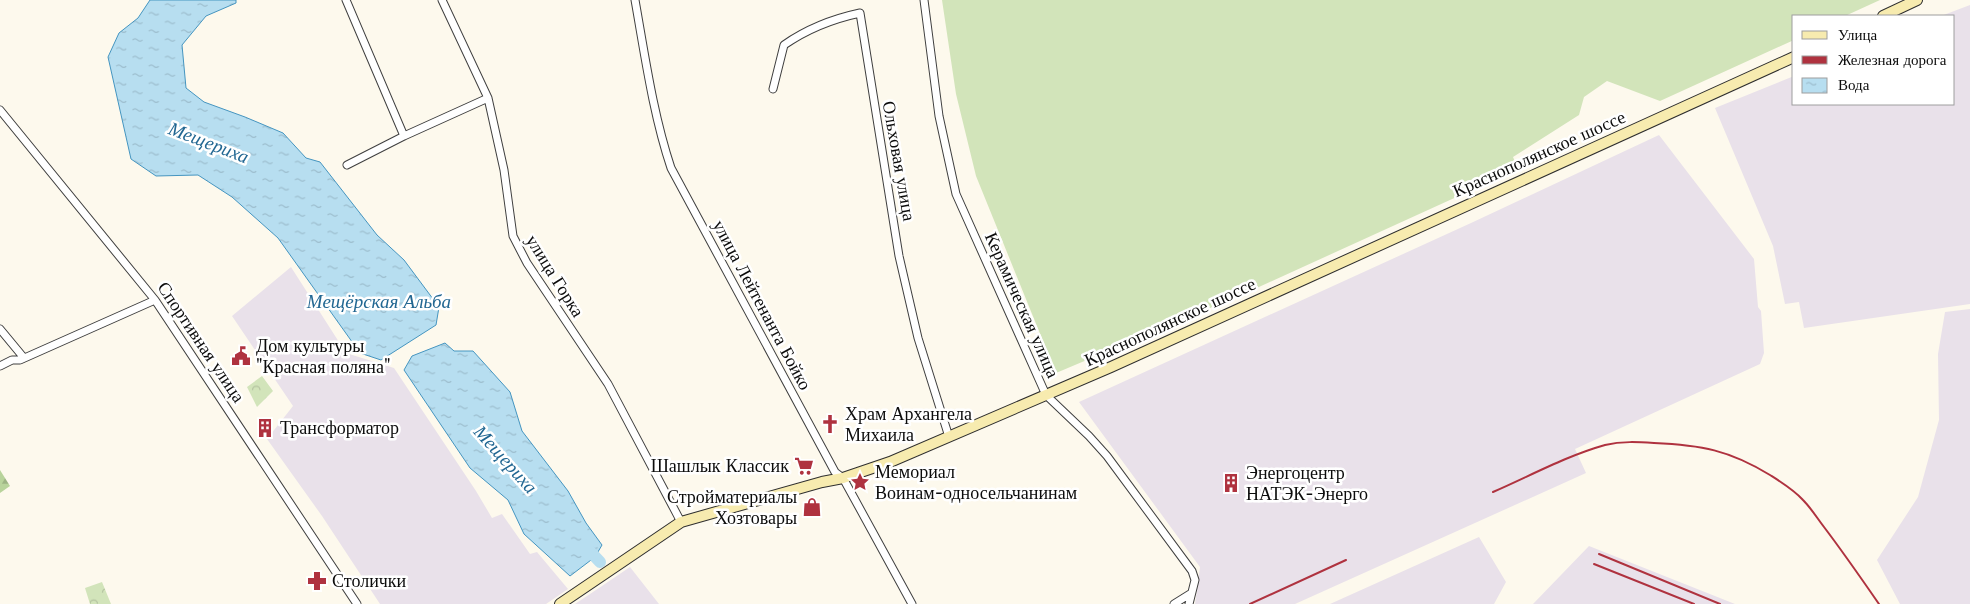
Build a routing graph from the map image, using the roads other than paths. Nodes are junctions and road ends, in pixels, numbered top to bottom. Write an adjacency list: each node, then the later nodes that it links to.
1 (346, 0): 13 (street)
2 (442, 0): 11 (street, улица Горка)
3 (635, 0): 21 (street, улица Лейтенанта Бойко)
4 (924, 0): 19 (street, Керамическая улица)
5 (1900, 0): 7 (main road)
6 (1917, 0): 8 (main road)
7 (1884, 15)
8 (1885, 15)
9 (1792, 58): 19 (main road, Краснополянское шоссе)
10 (773, 89): 20 (street, Ольховая улица)
11 (488, 98): 13 (street); 22 (street, улица Горка)
12 (0, 110): 15 (street, Спортивная улица)
13 (404, 136): 14 (street)
14 (347, 164)
15 (155, 300): 17 (street); 24 (street, Спортивная улица)
16 (0, 330): 17 (street)
17 (24, 358): 18 (street)
18 (0, 366)
19 (1046, 395): 20 (main road, Краснополянское шоссе); 23 (street, Керамическая улица)
20 (949, 437): 21 (main road, Краснополянское шоссе)
21 (842, 478): 22 (main road, Краснополянское шоссе); 26 (street, улица Лейтенанта Бойко)
22 (681, 522): 25 (main road, Краснополянское шоссе)
23 (1190, 594): 27 (street); 28 (street, Керамическая улица)
24 (357, 604)
25 (560, 604)
26 (912, 604)
27 (1174, 604)
28 (1189, 604)

